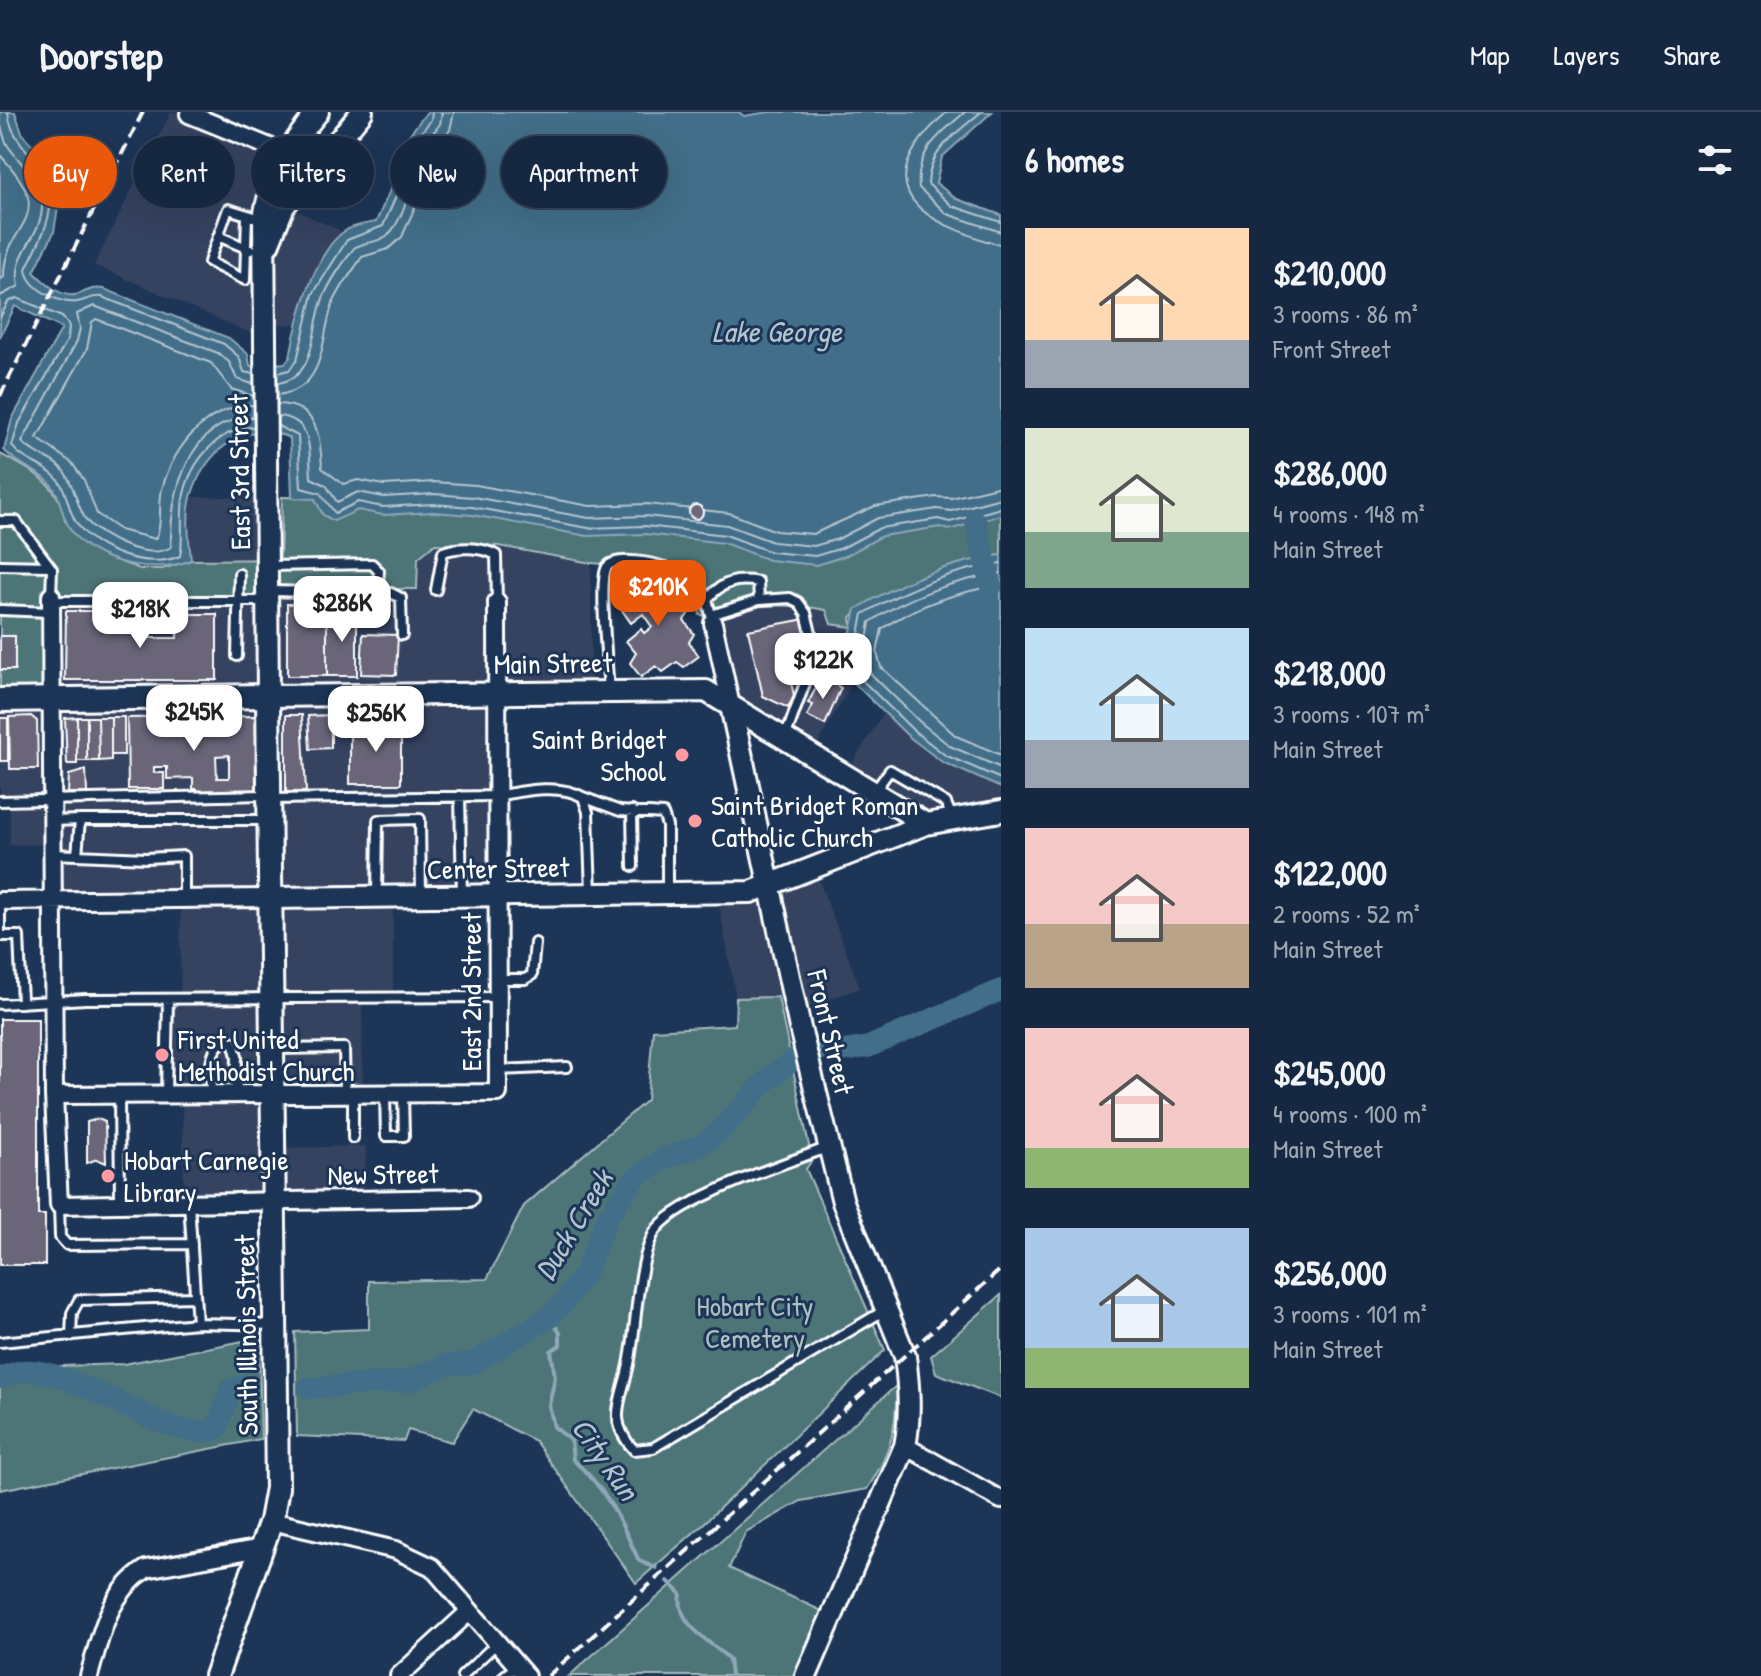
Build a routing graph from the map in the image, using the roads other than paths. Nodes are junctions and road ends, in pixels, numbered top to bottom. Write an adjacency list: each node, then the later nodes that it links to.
1 (318, 112): 4 (street, East 3rd Street)
2 (362, 112): 9 (street, East 3rd Street)
3 (189, 113): 5 (street)
4 (298, 136)
5 (251, 139)
6 (261, 208): 7 (street, East 3rd Street)
7 (256, 218): 8 (lane); 9 (street, East 3rd Street)
8 (218, 236): 9 (lane); 9 (lane)
9 (260, 250): 13 (street, East 3rd Street)
10 (0, 521): 12 (lane)
11 (0, 565): 12 (lane)
12 (49, 566): 22 (lane)
13 (268, 566): 16 (lane); 17 (street, East 3rd Street)
14 (239, 574): 20 (lane)
15 (436, 590): 21 (lane)
16 (370, 593): 17 (lane); 25 (lane)
17 (268, 596): 20 (lane); 29 (street, East 3rd Street)
18 (707, 599): 19 (lane); 24 (lane); 27 (lane)
19 (759, 600): 24 (lane); 33 (lane)
20 (239, 601): 22 (lane); 26 (lane)
21 (497, 602): 28 (street, East 2nd Street)
22 (51, 603): 23 (lane); 30 (street)
23 (0, 610)
24 (712, 619): 32 (street, Front Street)
25 (402, 635)
26 (237, 656)
27 (609, 693): 28 (street, Main Street); 32 (street, Main Street)
28 (496, 694): 29 (street, Main Street); 36 (street, East 2nd Street)
29 (268, 696): 30 (main road, Main Street); 40 (main road, South Illinois Street)
30 (49, 697): 31 (main road, Main Street); 38 (street)
31 (0, 700)
32 (731, 706): 33 (street, Main Street); 50 (street, Front Street)
33 (785, 739): 34 (street, Main Street)
34 (874, 793): 43 (lane); 46 (street, Main Street)
35 (460, 796): 36 (lane); 40 (lane); 55 (lane)
36 (496, 796): 37 (lane); 56 (street, East 2nd Street)
37 (583, 797): 41 (lane); 52 (lane)
38 (50, 800): 39 (lane); 40 (lane); 45 (street)
39 (0, 801)
40 (270, 805): 44 (lane); 57 (main road, South Illinois Street)
41 (632, 811): 49 (lane); 51 (lane)
42 (992, 813): 43 (street, Center Street)
43 (953, 819): 46 (street, Center Street)
44 (80, 820): 45 (lane); 48 (lane)
45 (51, 821): 47 (street)
46 (926, 824): 50 (street, Center Street)
47 (51, 854): 48 (lane); 60 (street)
48 (77, 855): 58 (lane)
49 (633, 866)
50 (769, 885): 51 (street, Center Street); 83 (street, Front Street)
51 (667, 894): 52 (street, Center Street)
52 (591, 895): 56 (street, Center Street)
53 (377, 897): 54 (street, Center Street); 54 (lane); 57 (street, Center Street)
54 (421, 897): 55 (street, Center Street)
55 (462, 897): 56 (street, Center Street)
56 (496, 897): 63 (street, East 2nd Street)
57 (271, 898): 58 (street, Center Street); 66 (main road, South Illinois Street)
58 (184, 899): 60 (street, Center Street)
59 (0, 901): 60 (street, Center Street); 61 (lane)
60 (51, 901): 67 (street)
61 (0, 936): 68 (lane)
62 (535, 943): 63 (lane)
63 (497, 979): 64 (street, East 2nd Street)
64 (497, 997): 66 (lane); 72 (street, East 2nd Street)
65 (168, 1000): 66 (lane); 67 (lane); 75 (lane)
66 (272, 1000): 70 (main road, South Illinois Street)
67 (54, 1001): 68 (lane); 81 (street)
68 (22, 1003): 69 (lane)
69 (0, 1004)
70 (273, 1049): 78 (main road, South Illinois Street); 79 (lane)
71 (567, 1067): 72 (lane)
72 (497, 1070): 73 (street, East 2nd Street)
73 (403, 1093): 80 (street); 80 (lane)
74 (119, 1094): 75 (street); 81 (street); 87 (lane)
75 (166, 1094): 76 (street)
76 (211, 1094): 77 (street); 77 (lane)
77 (236, 1094): 78 (street)
78 (273, 1094): 79 (street); 86 (main road, South Illinois Street)
79 (349, 1094): 80 (street); 82 (lane)
80 (385, 1094)
81 (54, 1095): 88 (street)
82 (353, 1138)
83 (830, 1147): 91 (street, Front Street); 91 (lane)
84 (469, 1198): 86 (street, New Street)
85 (189, 1203): 86 (street, New Street); 87 (street, New Street); 89 (lane)
86 (275, 1203): 93 (main road, South Illinois Street)
87 (120, 1204): 88 (street, New Street)
88 (59, 1205): 89 (lane)
89 (192, 1244): 90 (lane)
90 (195, 1297): 92 (lane); 94 (lane)
91 (885, 1310): 96 (street, Front Street)
92 (197, 1323): 93 (lane); 94 (lane)
93 (276, 1325): 98 (main road, South Illinois Street)
94 (71, 1336): 95 (lane)
95 (0, 1342)
96 (905, 1446): 97 (street); 104 (street, Front Street)
97 (1001, 1500)
98 (271, 1521): 99 (main road, South Illinois Street); 100 (street)
99 (261, 1548): 105 (street); 106 (main road, South Illinois Street)
100 (470, 1611): 101 (street); 103 (street)
101 (497, 1643): 102 (street); 107 (lane)
102 (515, 1673)
103 (405, 1674)
104 (812, 1674)
105 (89, 1676)
106 (216, 1676)
107 (462, 1676)

